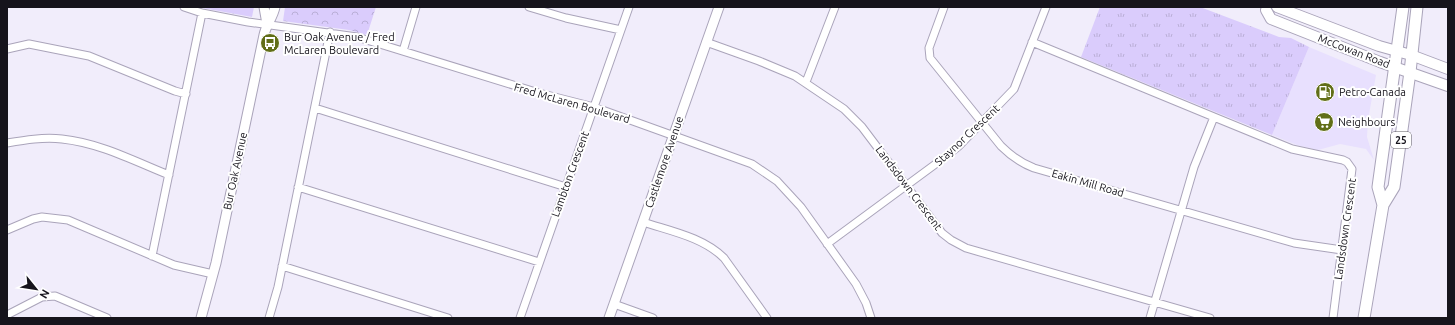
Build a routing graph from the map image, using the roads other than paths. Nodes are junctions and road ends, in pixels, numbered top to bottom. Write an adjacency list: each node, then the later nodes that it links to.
1 (184, 7): 15 (street, Fred McLaren Boulevard)
2 (264, 7): 16 (street, Bur Oak Avenue)
3 (274, 7): 16 (street, Bur Oak Avenue)
4 (416, 7): 23 (street)
5 (529, 7): 14 (street)
6 (629, 7): 17 (street, Lambton Crescent)
7 (719, 7): 19 (street, Castlemore Avenue)
8 (835, 7): 28 (street)
9 (944, 7): 34 (street, Eakin Mill Road)
10 (1046, 7): 20 (street, Staynor Crescent)
11 (1403, 7): 22 (main road, 25)
12 (1417, 7): 24 (main road, 25)
13 (1269, 8): 22 (main road, McCowan Road); 25 (main road, McCowan Road)
14 (545, 9): 17 (street)
15 (202, 13): 16 (street, Fred McLaren Boulevard); 30 (street)
16 (267, 24): 18 (street, Fred McLaren Boulevard); 50 (street, Bur Oak Avenue)
17 (621, 30): 31 (street, Lambton Crescent)
18 (330, 32): 23 (street, Fred McLaren Boulevard); 32 (street)
19 (706, 42): 28 (street, Landsdown Crescent); 35 (street, Castlemore Avenue)
20 (1032, 42): 33 (street, Landsdown Crescent); 34 (street, Staynor Crescent)
21 (7, 49): 30 (street)
22 (1397, 50): 24 (main road, McCowan Road); 25 (main road, 25)
23 (403, 51): 31 (street, Fred McLaren Boulevard)
24 (1412, 55): 26 (main road, McCowan Road); 27 (main road, 25)
25 (1394, 66): 27 (main road, McCowan Road); 41 (main road, 25)
26 (1448, 69)
27 (1410, 72): 29 (main road, McCowan Road); 41 (main road, 25)
28 (806, 82): 40 (street, Landsdown Crescent)
29 (1448, 86)
30 (186, 94): 37 (street)
31 (594, 107): 35 (street, Fred McLaren Boulevard); 38 (street, Lambton Crescent)
32 (315, 108): 38 (street); 39 (street)
33 (1214, 117): 42 (street); 46 (street, Landsdown Crescent)
34 (982, 122): 40 (street, Staynor Crescent); 42 (street, Eakin Mill Road)
35 (674, 135): 43 (street, Castlemore Avenue); 45 (street, Fred McLaren Boulevard)
36 (7, 143): 37 (street)
37 (169, 175): 47 (street)
38 (566, 186): 48 (street, Lambton Crescent)
39 (298, 187): 48 (street); 49 (street)
40 (907, 187): 45 (street, Staynor Crescent); 51 (street, Landsdown Crescent)
41 (1383, 205): 66 (main road, 25)
42 (1182, 210): 46 (street, Eakin Mill Road); 51 (street)
43 (643, 222): 52 (street, Castlemore Avenue); 61 (street)
44 (7, 230): 47 (street)
45 (828, 244): 62 (street, Fred McLaren Boulevard)
46 (1342, 250): 65 (street, Landsdown Crescent)
47 (152, 256): 50 (street)
48 (539, 262): 58 (street, Lambton Crescent)
49 (282, 266): 56 (street); 57 (street)
50 (213, 274): 55 (street, Bur Oak Avenue)
51 (1155, 302): 63 (street); 64 (street, Landsdown Crescent)
52 (614, 304): 59 (street, Castlemore Avenue); 60 (street)
53 (7, 315): 54 (street)
54 (107, 318)
55 (201, 318)
56 (269, 318)
57 (448, 318)
58 (520, 318)
59 (609, 318)
60 (653, 318)
61 (767, 318)
62 (871, 318)
63 (1150, 318)
64 (1210, 318)
65 (1333, 318)
66 (1364, 318)

